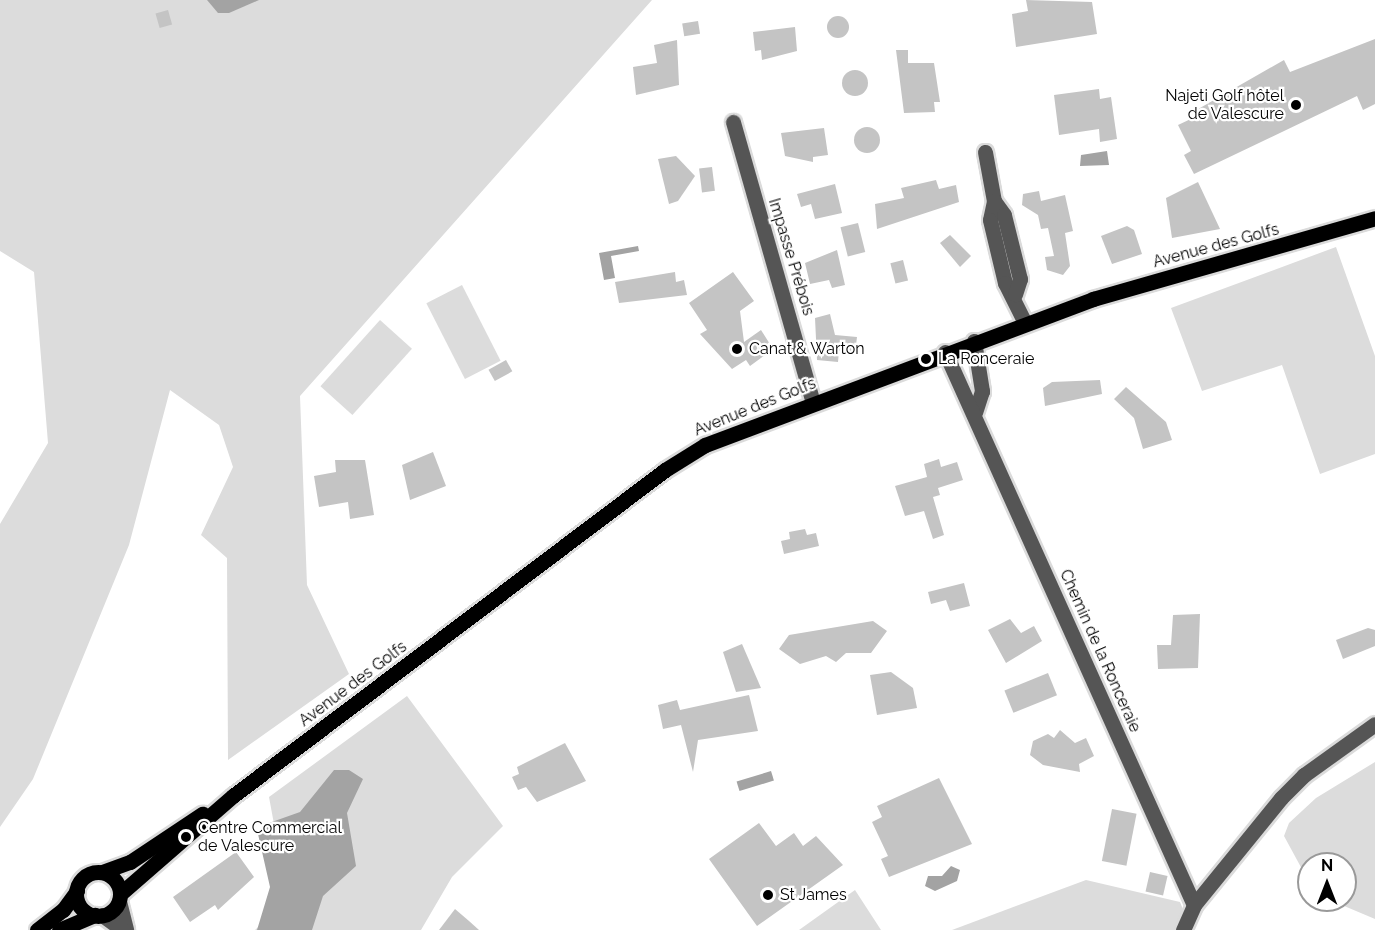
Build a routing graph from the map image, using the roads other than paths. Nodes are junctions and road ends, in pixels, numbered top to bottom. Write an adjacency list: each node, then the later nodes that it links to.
1 (733, 122): 7 (street, Impasse Prébois)
2 (985, 152): 4 (street)
3 (1375, 218): 4 (main road, Avenue des Golfs)
4 (1025, 323): 5 (main road, Avenue des Golfs)
5 (974, 341): 6 (main road, Avenue des Golfs); 8 (street)
6 (945, 352): 7 (main road, Avenue des Golfs); 8 (street, Chemin de la Ronceraie)
7 (813, 402): 10 (main road, Avenue des Golfs)
8 (975, 412): 14 (street, Chemin de la Ronceraie)
9 (1375, 724): 14 (street)
10 (234, 795): 11 (main road, Avenue des Golfs); 13 (main road, Avenue des Golfs)
11 (102, 872): 12 (main road); 13 (main road)
12 (77, 891): 15 (main road); 16 (main road)
13 (119, 898): 15 (main road); 18 (street)
14 (1194, 905): 19 (street)
15 (99, 915): 17 (main road); 18 (street)
16 (37, 930)
17 (59, 930)
18 (124, 930)
19 (1183, 930)

